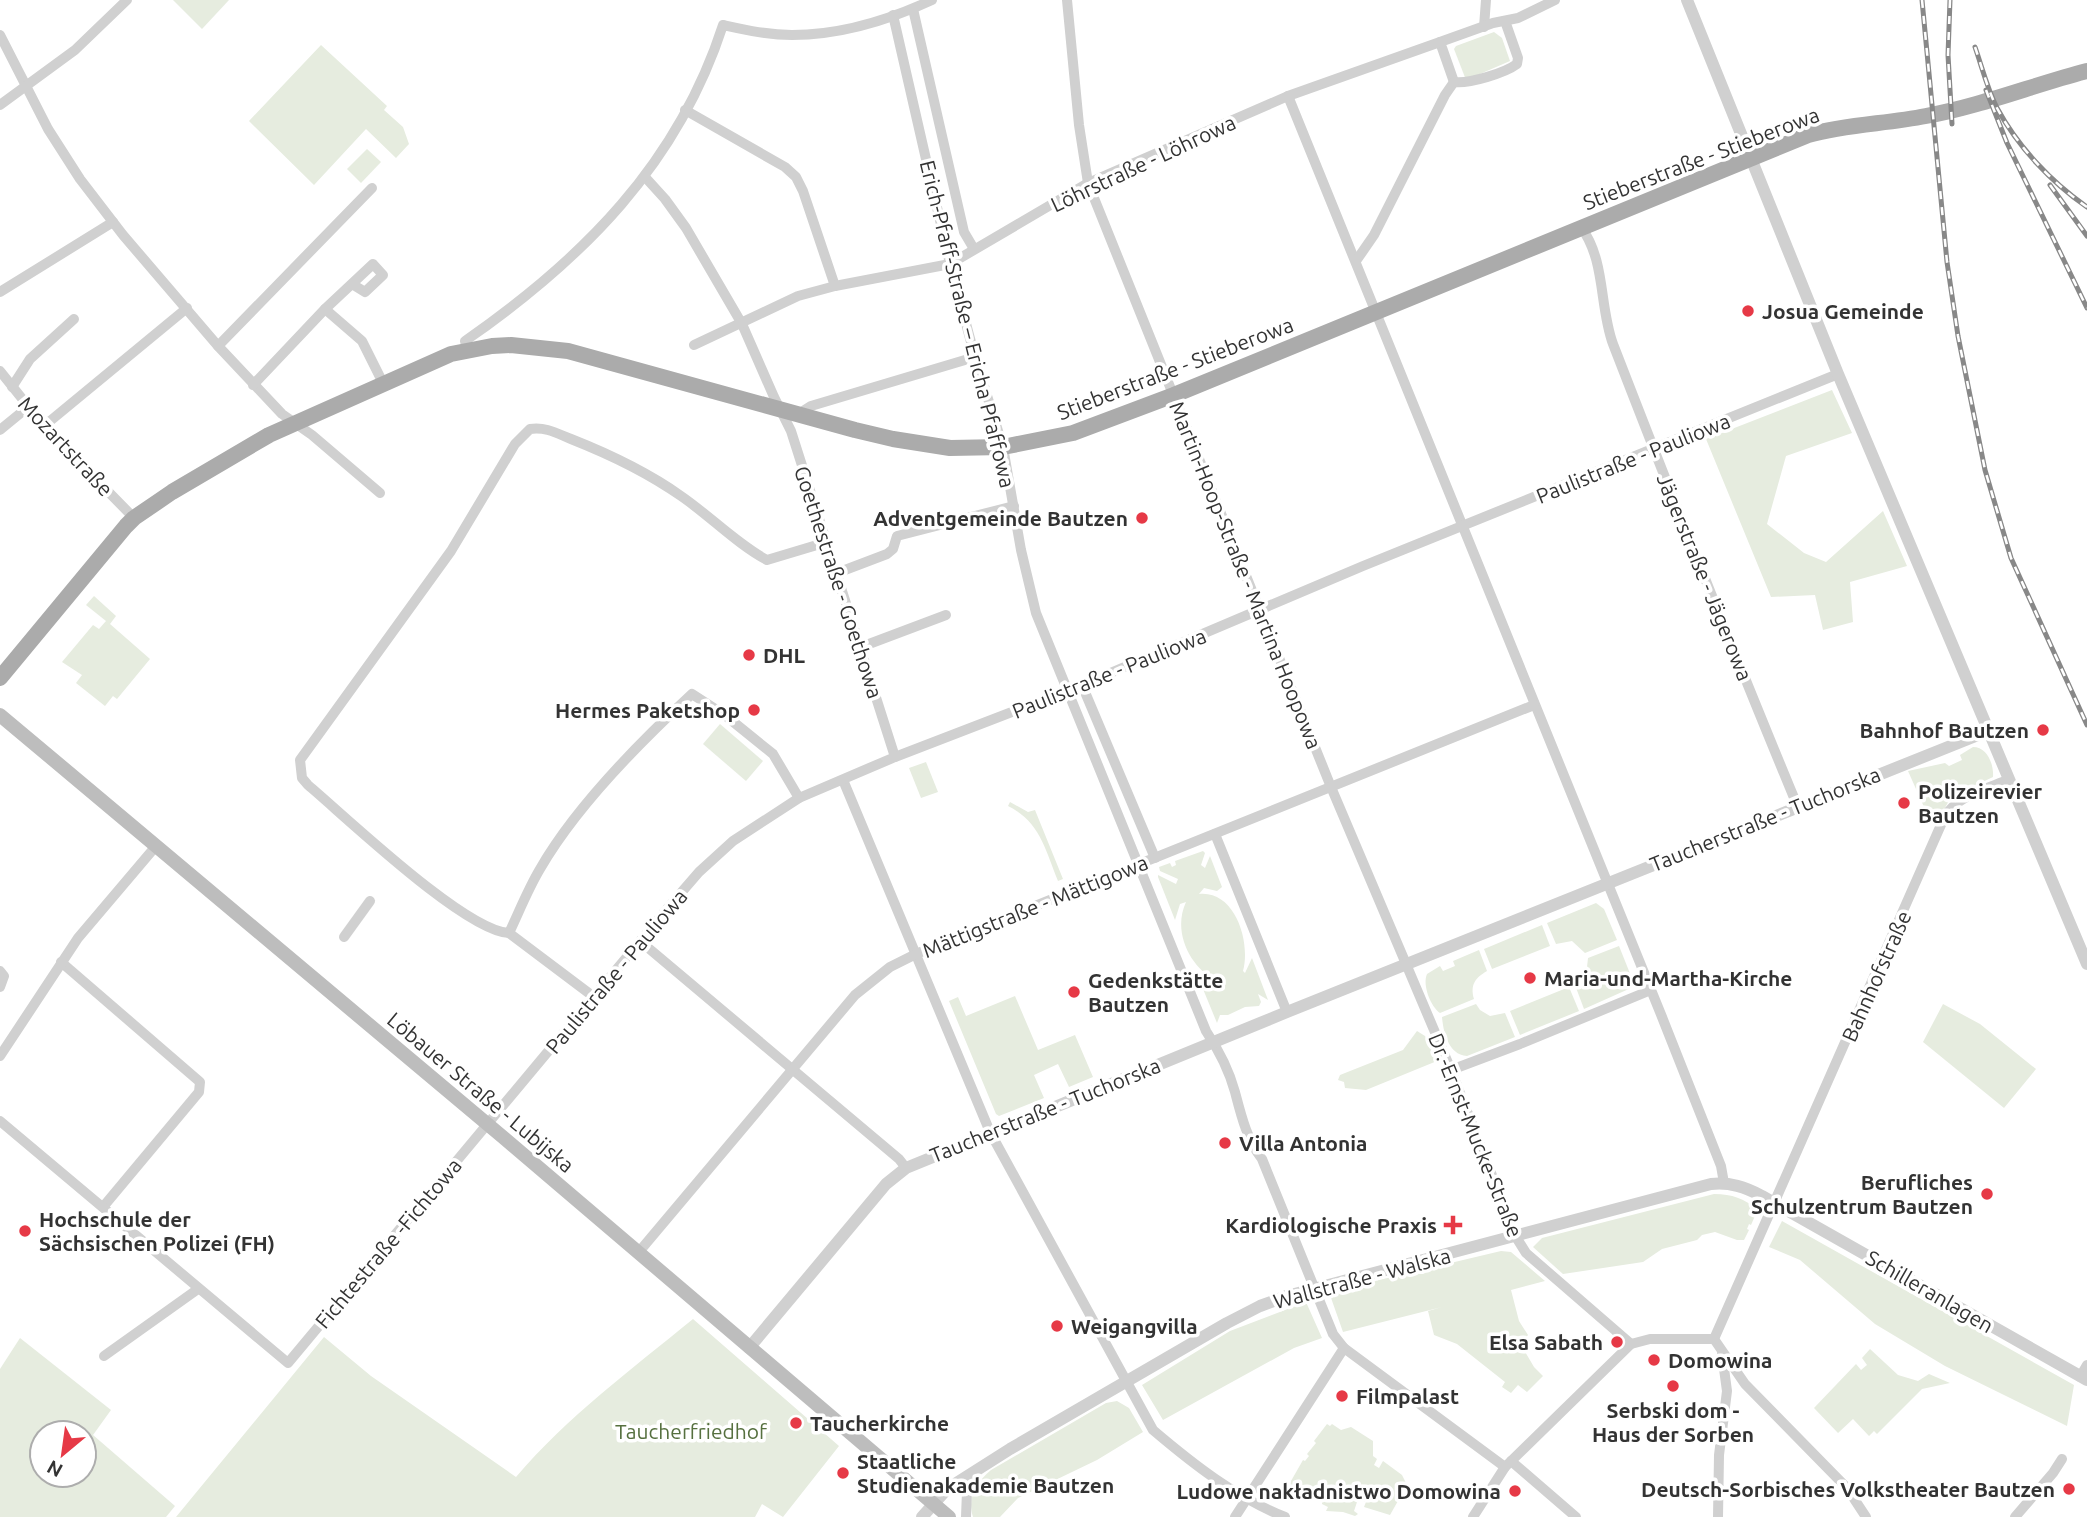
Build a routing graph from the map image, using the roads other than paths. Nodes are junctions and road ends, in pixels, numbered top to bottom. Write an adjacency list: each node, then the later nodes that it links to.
1 (127, 0): 15 (street)
2 (932, 0): 7 (street)
3 (1067, 0): 21 (street, Martin-Hoop-Straße - Martina Hoopowa)
4 (1486, 0): 10 (street)
5 (1555, 0): 9 (street, Löhrstraße - Löhrowa)
6 (1687, 0): 19 (street)
7 (913, 9): 8 (street); 25 (street, Erich-Pfaff-Straße – Ericha Pfaffowa)
8 (893, 15): 18 (street); 27 (street, Erich-Pfaff-Straße – Ericha Pfaffowa)
9 (1505, 21): 10 (street, Löhrstraße - Löhrowa); 14 (street)
10 (1484, 27): 12 (street, Löhrstraße - Löhrowa)
11 (0, 35): 15 (street)
12 (1440, 42): 14 (street); 16 (street, Löhrstraße - Löhrowa)
13 (2087, 71): 19 (main road, Stieberstraße - Stieberowa)
14 (1454, 82): 26 (street)
15 (25, 87): 17 (street); 23 (street)
16 (1288, 96): 21 (street, Löhrstraße - Löhrowa); 26 (street)
17 (0, 105)
18 (685, 110): 20 (street); 29 (street)
19 (1751, 156): 24 (main road, Stieberstraße - Stieberowa); 41 (street)
20 (645, 177): 35 (street, Goethestraße - Goethowa); 38 (street)
21 (1088, 183): 25 (street, Löhrstraße - Löhrowa); 45 (street, Martin-Hoop-Straße - Martina Hoopowa)
22 (372, 188): 37 (street)
23 (113, 222): 30 (street); 31 (street)
24 (1581, 227): 33 (main road, Stieberstraße - Stieberowa); 53 (street, Jägerstraße - Jägerowa)
25 (974, 249): 27 (street, Löhrstraße - Löhrowa)
26 (1356, 261): 33 (street)
27 (950, 264): 29 (street, Löhrstraße - Löhrowa); 39 (street, Erich-Pfaff-Straße – Ericha Pfaffowa)
28 (352, 284): 32 (street)
29 (835, 286): 35 (street, Löhrstraße - Löhrowa)
30 (0, 292)
31 (187, 308): 37 (street); 50 (street)
32 (325, 309): 42 (street); 43 (street)
33 (1375, 311): 45 (main road, Stieberstraße - Stieberowa); 57 (street)
34 (74, 319): 44 (street)
35 (742, 324): 36 (street, Löhrstraße - Löhrowa); 47 (street, Goethestraße - Goethowa)
36 (694, 345)
37 (218, 346): 42 (street)
38 (467, 350): 43 (main road, Stieberstraße - Stieberowa); 47 (main road, Stieberstraße - Stieberowa)
39 (975, 357): 48 (street); 52 (street, Erich-Pfaff-Straße – Ericha Pfaffowa)
40 (0, 371): 44 (street, Mozartstraße)
41 (1838, 374): 53 (street, Paulistraße - Pauliowa); 68 (street)
42 (253, 385): 49 (street)
43 (384, 385): 49 (main road, Stieberstraße - Stieberowa)
44 (12, 387): 46 (street, Mozartstraße)
45 (1174, 395): 52 (main road, Stieberstraße - Stieberowa); 60 (street, Martin-Hoop-Straße - Martina Hoopowa)
46 (28, 407): 50 (street, Mozartstraße); 51 (street)
47 (779, 408): 48 (main road, Stieberstraße - Stieberowa); 58 (street, Goethestraße - Goethowa)
48 (800, 413): 52 (main road, Stieberstraße - Stieberowa)
49 (294, 425): 54 (street); 56 (main road, Stieberstraße - Stieberowa)
50 (44, 426): 56 (street, Mozartstraße)
51 (0, 430)
52 (1003, 447): 55 (street, Erich-Pfaff-Straße – Ericha Pfaffowa)
53 (1655, 450): 57 (street, Paulistraße - Pauliowa); 74 (street, Jägerstraße - Jägerowa)
54 (380, 493)
55 (1014, 506): 59 (street); 65 (street, Erich-Pfaff-Straße – Ericha Pfaffowa)
56 (134, 518): 63 (main road, Stieberstraße - Stieberowa)
57 (1462, 527): 60 (street, Paulistraße - Pauliowa); 66 (street)
58 (827, 542): 59 (street, Goethestraße - Goethowa); 81 (street)
59 (837, 573): 62 (street, Goethestraße - Goethowa)
60 (1261, 610): 64 (street, Paulistraße - Pauliowa); 72 (street, Martin-Hoop-Straße - Martina Hoopowa)
61 (946, 615): 62 (street)
62 (861, 647): 69 (street, Goethestraße - Goethowa)
63 (0, 678)
64 (1082, 685): 65 (street, Paulistraße - Pauliowa); 77 (street)
65 (1067, 691): 69 (street, Paulistraße - Pauliowa); 78 (street, Erich-Pfaff-Straße – Ericha Pfaffowa)
66 (1534, 705): 72 (street, Mättigstraße - Mättigowa); 79 (street)
67 (0, 715): 76 (main road, Löbauer Straße - Lubijska)
68 (1988, 730): 71 (street); 74 (street, Taucherstraße - Tuchorska)
69 (895, 757): 70 (street, Paulistraße - Pauliowa)
70 (843, 780): 73 (street, Paulistraße - Pauliowa); 84 (street)
71 (2008, 780): 86 (street); 102 (street, Bahnhofstraße)
72 (1331, 787): 75 (street, Mättigstraße - Mättigowa); 87 (street, Martin-Hoop-Straße - Martina Hoopowa)
73 (799, 799): 81 (street); 83 (street, Paulistraße - Pauliowa)
74 (1797, 806): 79 (street, Taucherstraße - Tuchorska)
75 (1215, 834): 77 (street, Mättigstraße - Mättigowa); 92 (street)
76 (156, 846): 85 (street); 98 (main road, Löbauer Straße - Lubijska)
77 (1155, 858): 78 (street, Mättigstraße - Mättigowa)
78 (1138, 865): 84 (street, Mättigstraße - Mättigowa); 93 (street, Erich-Pfaff-Straße – Ericha Pfaffowa)
79 (1607, 883): 87 (street, Taucherstraße - Tuchorska); 90 (street)
80 (370, 901): 82 (street)
81 (509, 933): 91 (street)
82 (344, 937)
83 (640, 941): 91 (street, Paulistraße - Pauliowa); 95 (street)
84 (916, 954): 95 (street, Mättigstraße - Mättigowa); 99 (street)
85 (61, 962): 94 (street); 103 (street)
86 (2087, 964)
87 (1407, 965): 92 (street, Taucherstraße - Tuchorska); 96 (street, Dr.-Ernst-Mucke-Straße)
88 (0, 971): 89 (street)
89 (0, 987)
90 (1651, 990): 96 (street); 101 (street)
91 (594, 997): 98 (street, Paulistraße - Pauliowa)
92 (1287, 1012): 93 (street, Taucherstraße - Tuchorska)
93 (1213, 1041): 99 (street, Taucherstraße - Tuchorska); 107 (street, Erich-Pfaff-Straße – Ericha Pfaffowa)
94 (0, 1056)
95 (791, 1070): 100 (street); 105 (street, Mättigstraße - Mättigowa)
96 (1451, 1070): 104 (street, Dr.-Ernst-Mucke-Straße)
97 (0, 1121): 103 (street)
98 (487, 1124): 105 (main road, Löbauer Straße - Lubijska); 106 (street, Fichtestraße -Fichtowa)
99 (990, 1132): 100 (street, Taucherstraße - Tuchorska); 116 (street)
100 (906, 1168): 110 (street, Taucherstraße - Tuchorska)
101 (1724, 1183): 102 (street); 104 (street, Wallstraße - Walska)
102 (1773, 1202): 108 (street, Bahnhofstraße); 115 (street, Schilleranlagen)
103 (103, 1207): 106 (street)
104 (1516, 1237): 107 (street, Wallstraße - Walska); 109 (street, Dr.-Ernst-Mucke-Straße)
105 (638, 1253): 110 (main road, Löbauer Straße - Lubijska)
106 (198, 1289): 113 (street)
107 (1315, 1289): 111 (street, Erich-Pfaff-Straße – Ericha Pfaffowa); 116 (street, Wallstraße - Walska)
108 (1714, 1339): 109 (street); 112 (street)
109 (1631, 1344): 120 (street)
110 (749, 1348): 123 (main road, Löbauer Straße - Lubijska)
111 (1344, 1348): 120 (street); 122 (street)
112 (1722, 1351): 117 (street); 118 (street)
113 (104, 1356)
114 (2087, 1365): 115 (street)
115 (2084, 1379)
116 (1126, 1381): 121 (street, Wallstraße - Walska); 122 (street)
117 (1745, 1384): 118 (street); 132 (street)
118 (1727, 1391): 131 (street)
119 (2062, 1459): 133 (street)
120 (1508, 1464): 124 (street); 130 (street)
121 (981, 1466): 123 (street, Wallstraße - Walska); 127 (street)
122 (1246, 1500): 128 (street); 129 (street)
123 (933, 1503): 125 (street, Wallstraße - Walska); 126 (main road, Löbauer Straße - Lubijska)
124 (1575, 1516)
125 (922, 1517)
126 (949, 1517)
127 (966, 1517)
128 (1235, 1517)
129 (1284, 1517)
130 (1473, 1517)
131 (1718, 1517)
132 (1866, 1517)
133 (2015, 1517)

